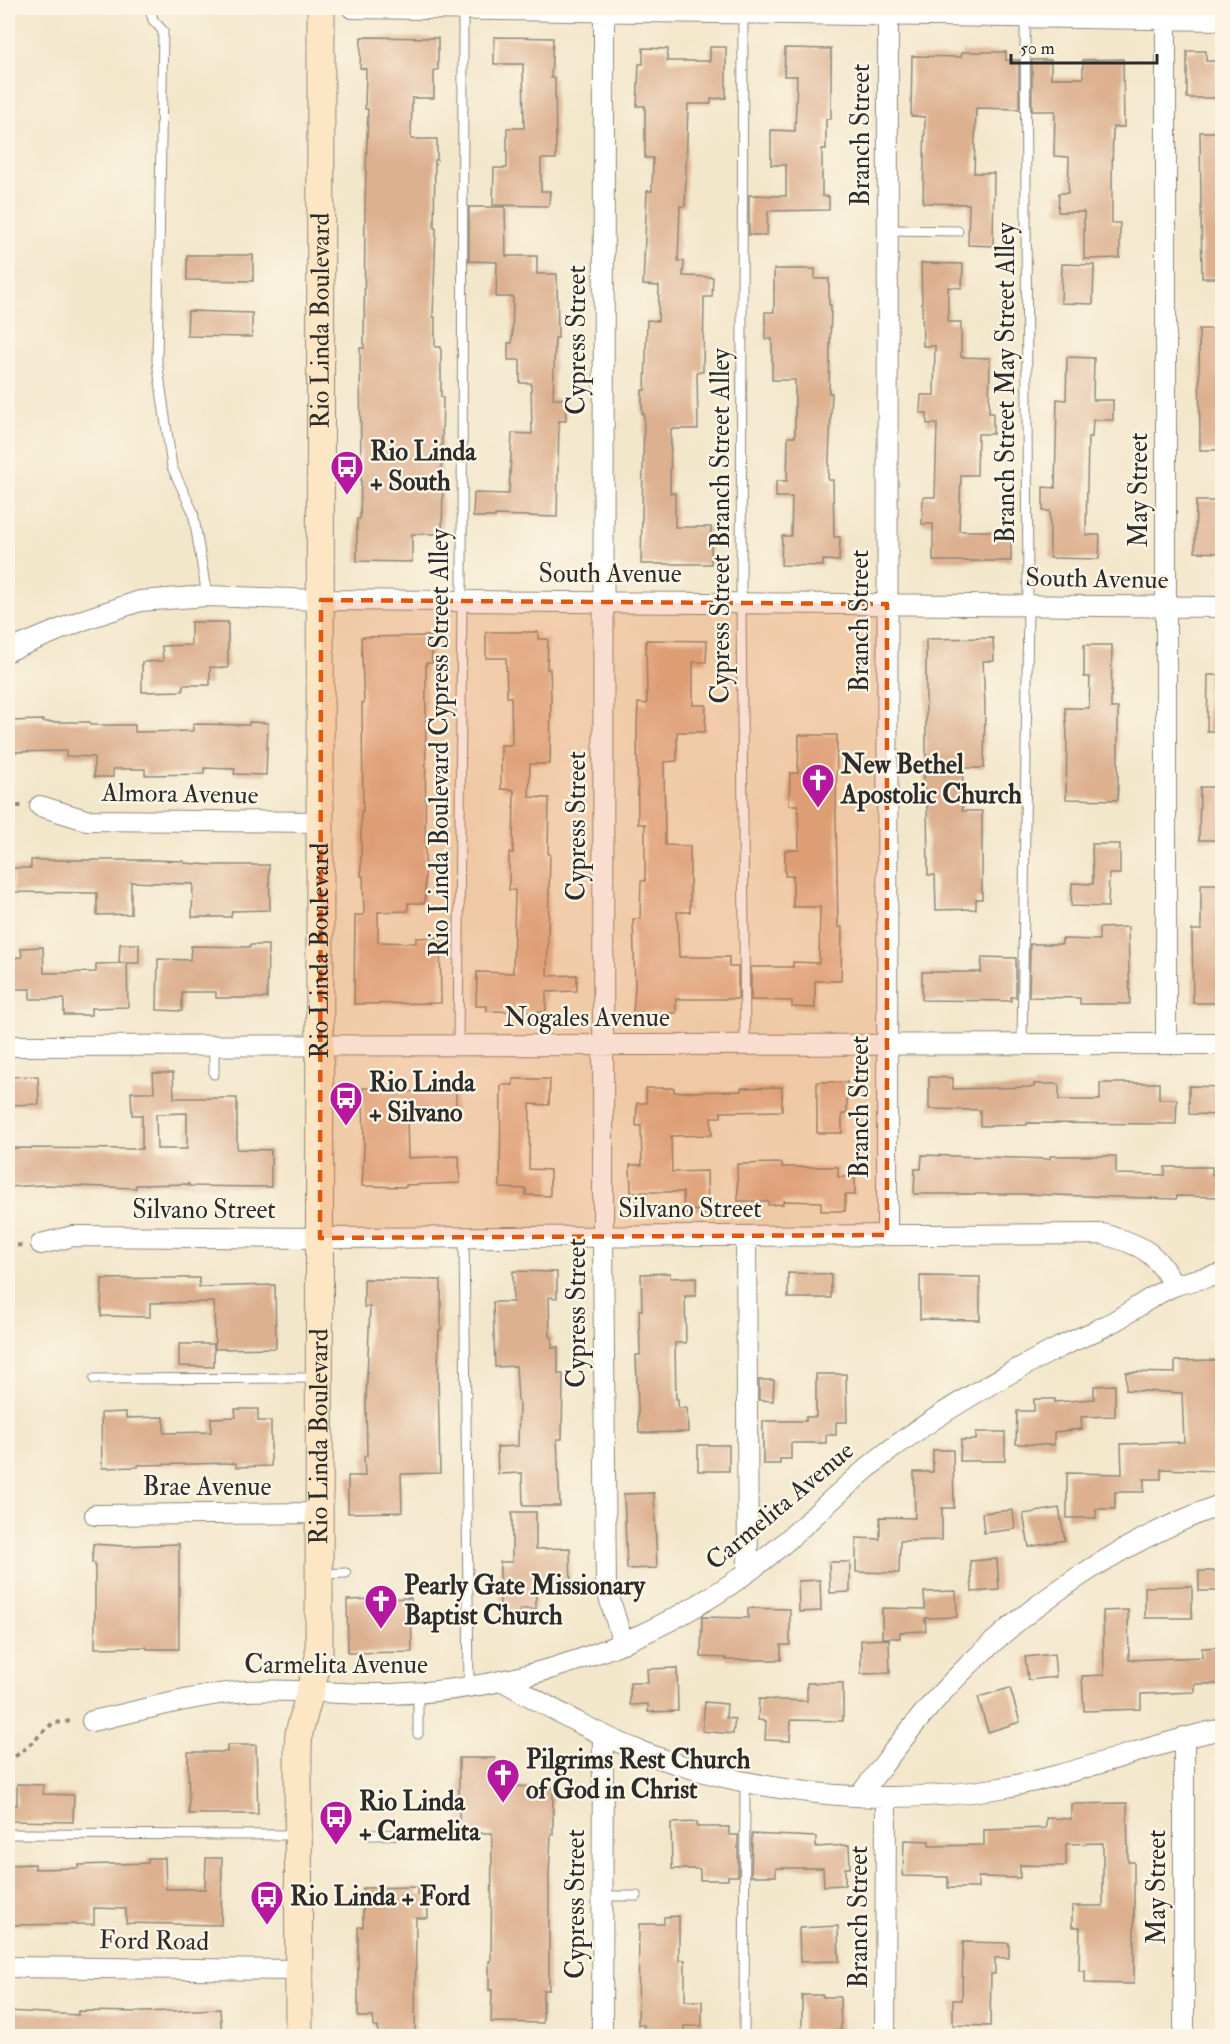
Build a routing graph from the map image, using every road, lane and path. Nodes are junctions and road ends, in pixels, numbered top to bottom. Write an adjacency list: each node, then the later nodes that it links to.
1 (150, 8): 13 (lane)
2 (321, 8): 14 (main road, Rio Linda Boulevard)
3 (352, 8): 4 (street)
4 (463, 9): 5 (street); 15 (lane, Rio Linda Boulevard Cypress Street Alley)
5 (604, 9): 6 (street); 16 (street, Cypress Street)
6 (743, 10): 7 (street); 17 (lane, Cypress Street Branch Street Alley)
7 (888, 11): 8 (street); 11 (street, Branch Street)
8 (1025, 12): 9 (street); 19 (lane, Branch Street May Street Alley)
9 (1166, 13): 10 (street); 20 (street, May Street)
10 (1222, 20)
11 (888, 230): 12 (lane); 18 (street, Branch Street)
12 (958, 231)
13 (207, 597): 14 (street, South Avenue); 22 (street, South Avenue)
14 (321, 600): 15 (street, South Avenue); 24 (main road, Rio Linda Boulevard)
15 (462, 601): 16 (street, South Avenue); 34 (lane, Rio Linda Boulevard Cypress Street Alley)
16 (604, 602): 17 (street, South Avenue); 27 (street, Cypress Street)
17 (741, 602): 18 (street, South Avenue); 28 (lane, Cypress Street Branch Street Alley)
18 (888, 604): 19 (street, South Avenue); 29 (street, Branch Street)
19 (1028, 605): 20 (street, South Avenue); 30 (lane, Branch Street May Street Alley)
20 (1166, 606): 21 (street, South Avenue); 25 (street, May Street)
21 (1222, 607)
22 (8, 651)
23 (40, 806): 24 (street, Almora Avenue)
24 (321, 822): 33 (main road, Rio Linda Boulevard)
25 (1166, 1044): 26 (street, Nogales Avenue); 30 (street, Nogales Avenue)
26 (1222, 1044)
27 (604, 1045): 28 (street, Nogales Avenue); 34 (street, Nogales Avenue); 37 (street, Cypress Street)
28 (745, 1045): 29 (street, Nogales Avenue)
29 (887, 1045): 30 (street, Nogales Avenue); 36 (street, Branch Street)
30 (1022, 1045)
31 (8, 1046): 32 (street, Nogales Avenue)
32 (214, 1046): 33 (street, Nogales Avenue); 35 (lane)
33 (321, 1046): 34 (street, Nogales Avenue); 40 (main road, Rio Linda Boulevard)
34 (458, 1046)
35 (214, 1074)
36 (887, 1235): 38 (street, Silvano Street); 43 (street, Silvano Street)
37 (603, 1236): 38 (street, Silvano Street); 39 (street, Silvano Street); 50 (street, Cypress Street)
38 (746, 1236): 49 (street)
39 (464, 1237): 40 (street, Silvano Street); 52 (lane)
40 (320, 1238): 41 (street, Silvano Street); 44 (main road, Rio Linda Boulevard)
41 (42, 1244)
42 (1222, 1274): 43 (street, Carmelita Avenue)
43 (1173, 1286): 49 (street, Carmelita Avenue)
44 (320, 1378): 45 (lane); 47 (main road, Rio Linda Boulevard)
45 (94, 1379)
46 (1222, 1504): 63 (street)
47 (320, 1513): 48 (street, Brae Avenue); 53 (main road, Rio Linda Boulevard)
48 (95, 1515)
49 (748, 1572): 50 (street, Carmelita Avenue)
50 (623, 1643): 51 (street, Carmelita Avenue)
51 (503, 1681): 52 (street, Carmelita Avenue); 59 (street)
52 (469, 1687): 54 (street, Carmelita Avenue)
53 (310, 1692): 54 (street, Carmelita Avenue); 56 (street, Carmelita Avenue); 67 (main road, Rio Linda Boulevard)
54 (418, 1693): 58 (lane)
55 (61, 1721): 61 (path)
56 (92, 1721)
57 (1222, 1729): 60 (street)
58 (418, 1734)
59 (603, 1735): 62 (street); 69 (street, Cypress Street)
60 (1184, 1737): 64 (street); 77 (street, May Street)
61 (8, 1762)
62 (745, 1782): 63 (street); 75 (lane)
63 (859, 1796): 64 (street)
64 (886, 1797): 76 (street, Branch Street)
65 (8, 1834): 67 (lane)
66 (417, 1834): 68 (lane)
67 (299, 1835): 72 (main road, Rio Linda Boulevard)
68 (370, 1835)
69 (603, 1896): 70 (lane); 74 (street, Cypress Street)
70 (637, 1896)
71 (8, 1966): 72 (street, Ford Road)
72 (299, 1970): 73 (main road, Rio Linda Boulevard)
73 (299, 2037)
74 (602, 2037)
75 (744, 2037)
76 (885, 2037)
77 (1184, 2037)

